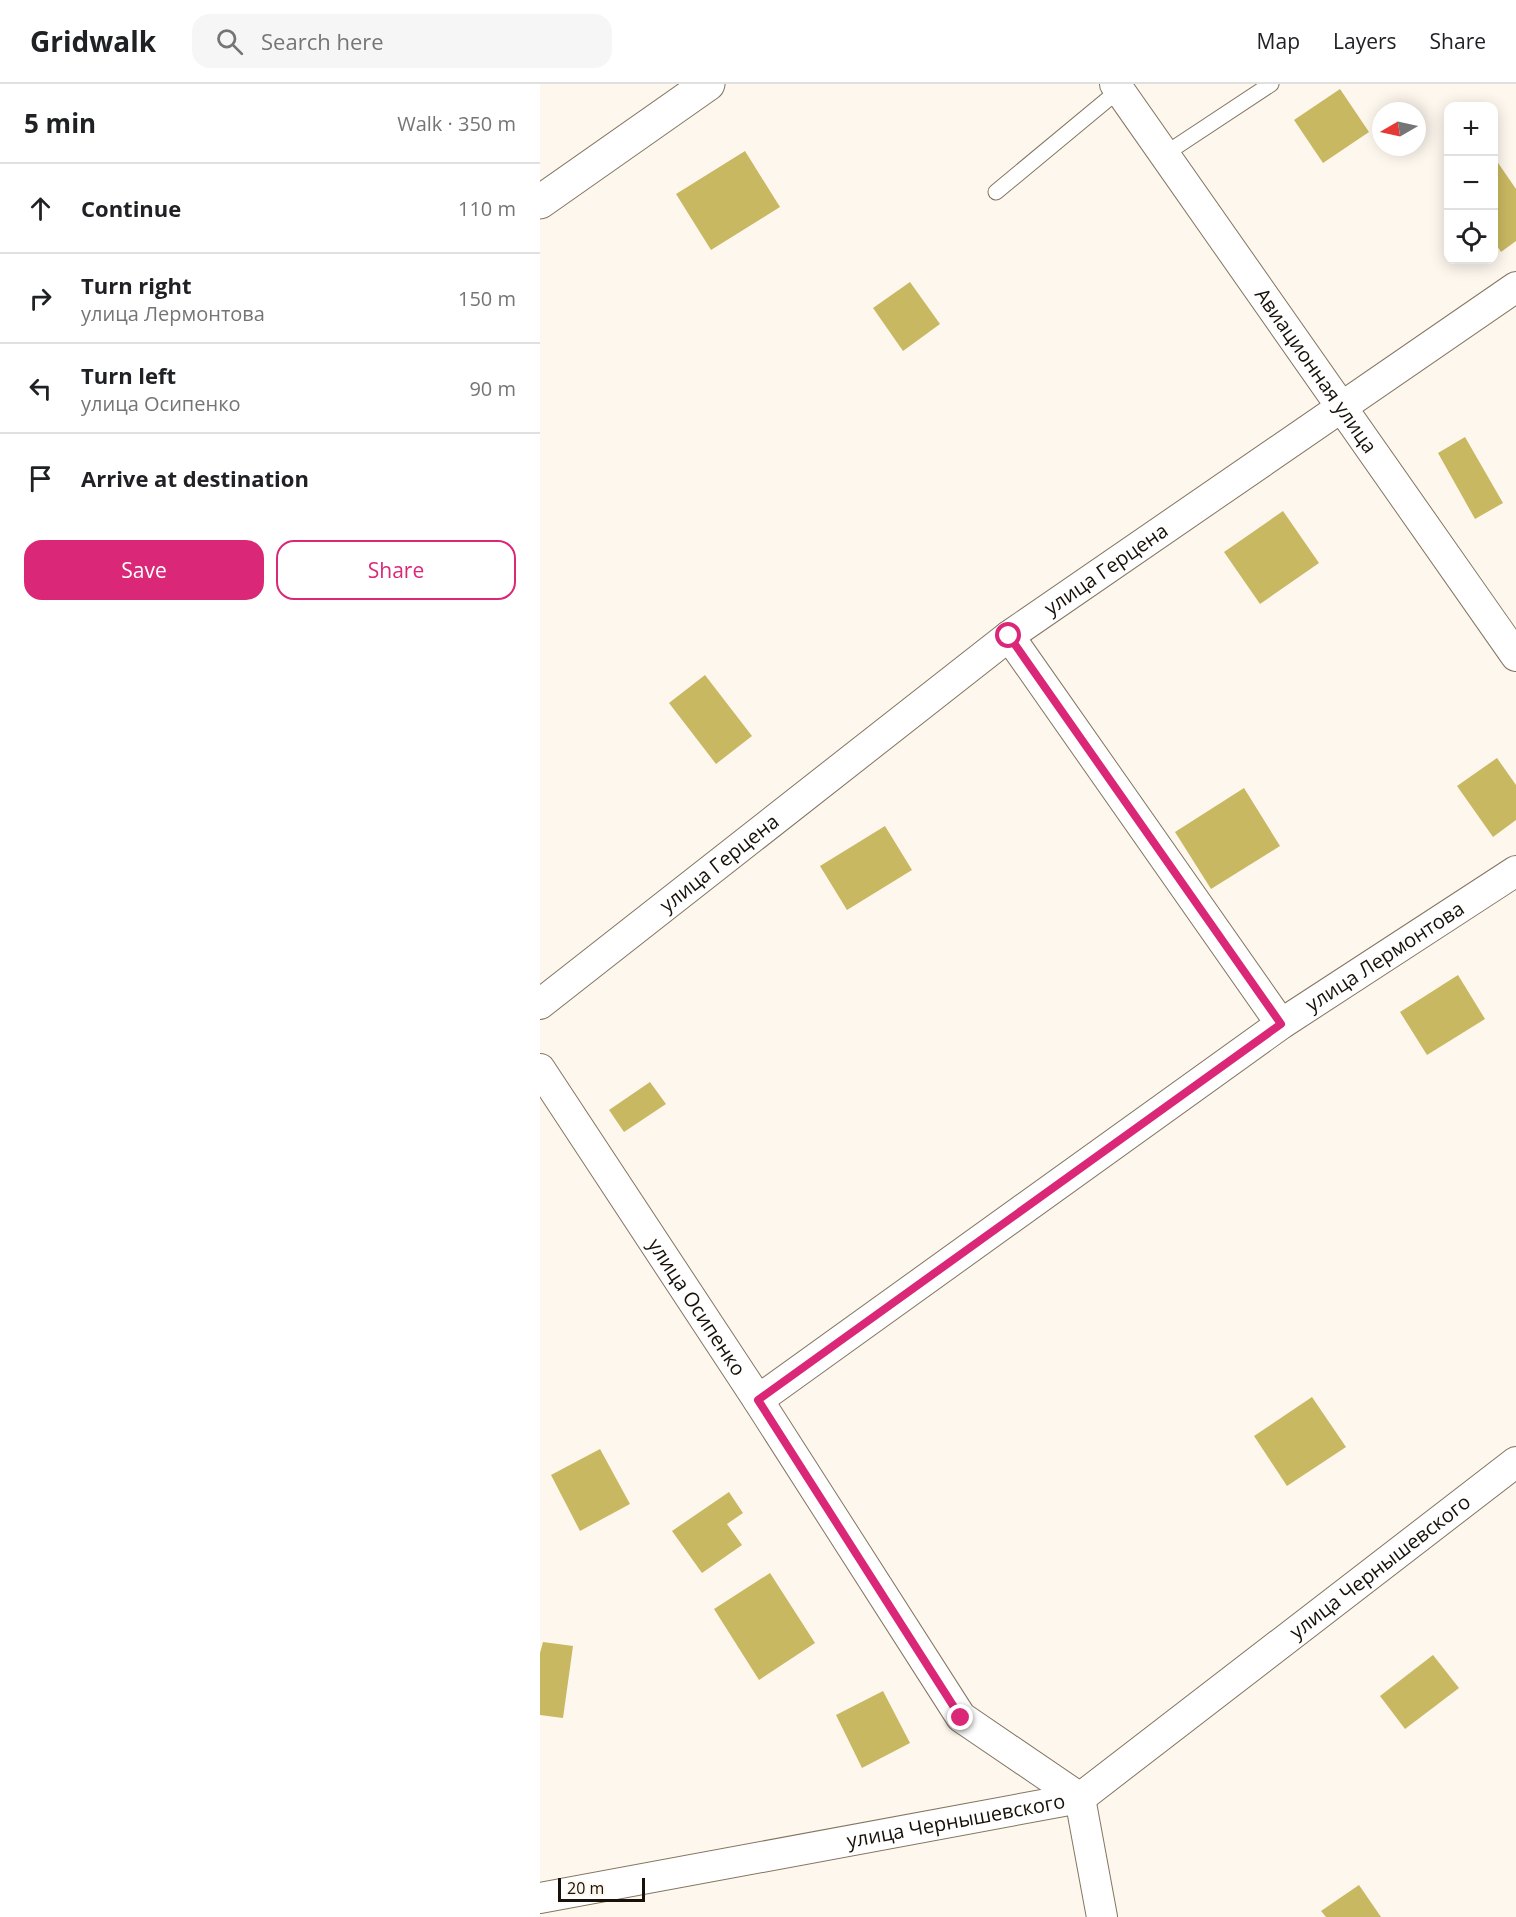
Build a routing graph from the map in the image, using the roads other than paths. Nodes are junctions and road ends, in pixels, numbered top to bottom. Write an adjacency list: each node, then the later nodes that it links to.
1 (708, 84): 6 (street)
2 (1271, 84): 4 (lane)
3 (1117, 87): 4 (street, Авиационная улица); 5 (lane)
4 (1165, 154): 8 (street, Авиационная улица)
5 (996, 192)
6 (540, 202)
7 (1516, 286): 8 (street, улица Герцена)
8 (1340, 405): 9 (street, улица Герцена); 10 (street, Авиационная улица)
9 (1009, 636): 12 (street, улица Герцена); 13 (street)
10 (1516, 656)
11 (1516, 871): 13 (street, улица Лермонтова)
12 (540, 1004)
13 (1281, 1024): 15 (street, улица Лермонтова)
14 (540, 1069): 15 (street, улица Осипенко)
15 (758, 1400): 17 (street, улица Осипенко)
16 (1516, 1462): 17 (street, улица Чернышевского)
17 (1080, 1798): 18 (street, улица Чернышевского); 19 (street)
18 (540, 1898)
19 (1102, 1917)

